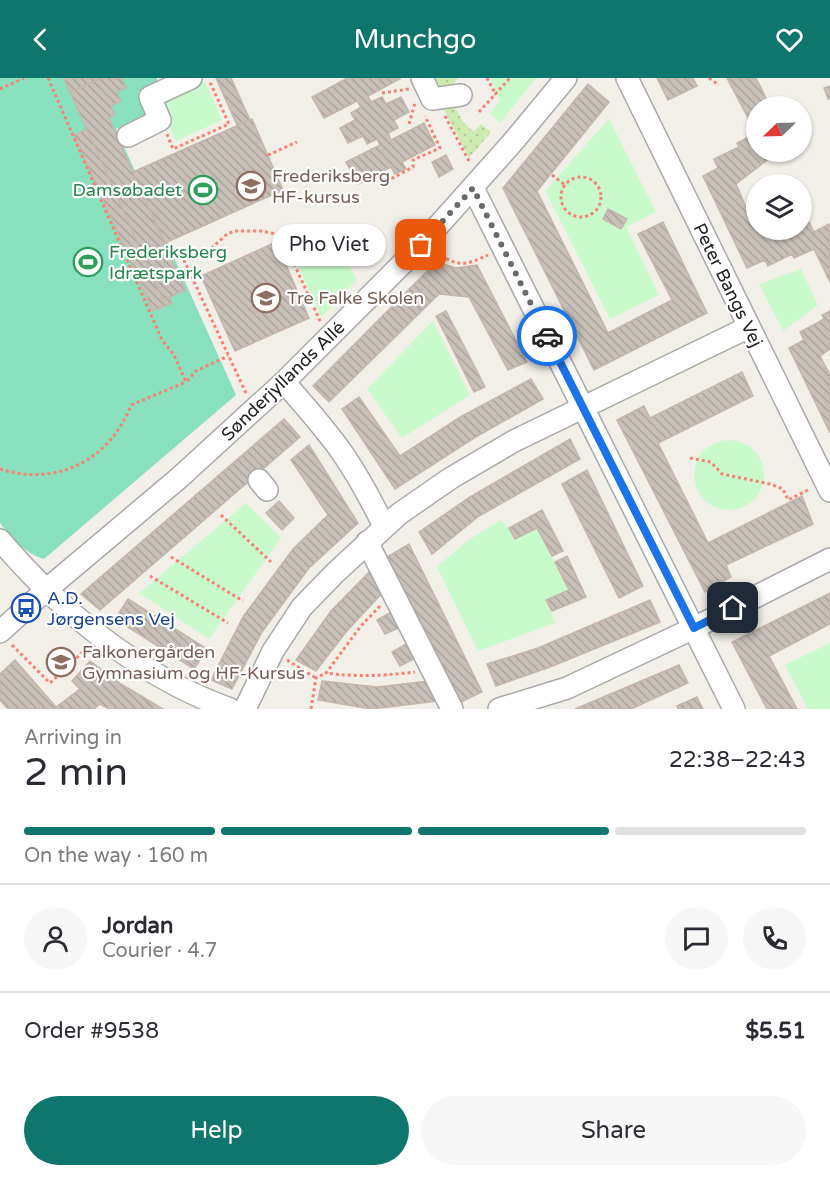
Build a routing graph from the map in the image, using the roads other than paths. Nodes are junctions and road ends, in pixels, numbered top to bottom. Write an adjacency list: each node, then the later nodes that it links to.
1 (191, 78): 6 (street)
2 (566, 78): 7 (street, Sønderjyllands Allé)
3 (627, 78): 8 (street, Peter Bangs Vej)
4 (424, 90): 5 (street)
5 (461, 95)
6 (128, 136)
7 (476, 184): 9 (street, Sønderjyllands Allé); 10 (street)
8 (749, 327): 10 (street); 11 (street, Peter Bangs Vej)
9 (284, 382): 12 (street); 16 (street, Sønderjyllands Allé)
10 (582, 408): 12 (street); 17 (street)
11 (828, 487)
12 (384, 526): 14 (street)
13 (0, 540): 16 (street)
14 (367, 542): 20 (street); 21 (street)
15 (830, 559): 17 (street)
16 (46, 590): 18 (street, Sønderjyllands Allé); 19 (street)
17 (694, 628): 22 (street); 23 (street)
18 (4, 636)
19 (231, 709)
20 (244, 709)
21 (452, 709)
22 (499, 709)
23 (734, 709)

